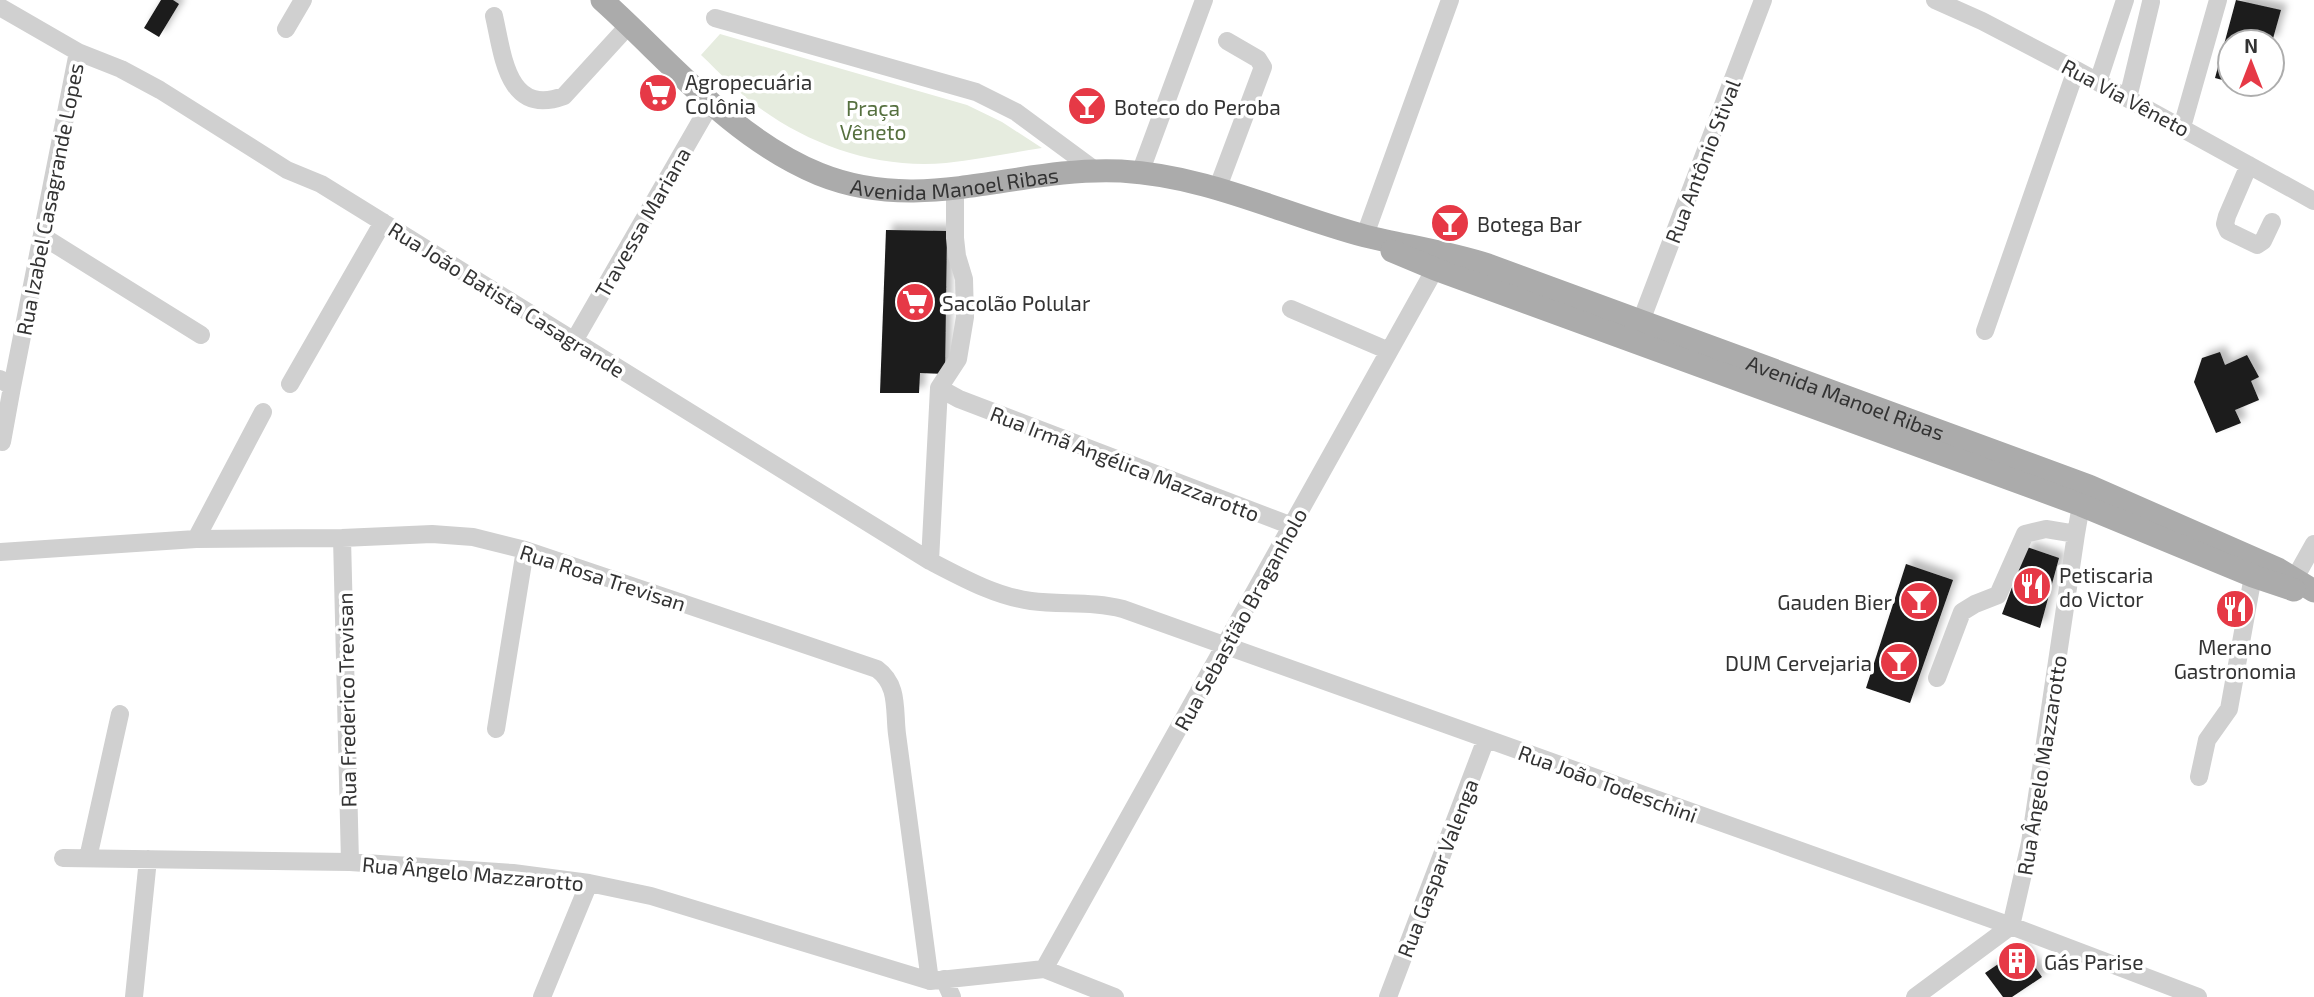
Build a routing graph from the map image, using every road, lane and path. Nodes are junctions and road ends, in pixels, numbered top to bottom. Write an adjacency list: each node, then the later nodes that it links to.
1 (303, 0): 14 (street)
2 (601, 0): 13 (main road, Avenida Manoel Ribas)
3 (1204, 0): 24 (street)
4 (1450, 0): 31 (street)
5 (1763, 0): 34 (street, Rua Antônio Stival)
6 (1935, 0): 17 (street, Rua Via Vêneto)
7 (2125, 0): 18 (street)
8 (2218, 0): 21 (street)
9 (2151, 2): 19 (street)
10 (0, 7): 16 (street, Rua João Batista Casagrande)
11 (494, 16): 13 (street)
12 (715, 18): 23 (street)
13 (629, 25): 20 (main road, Avenida Manoel Ribas)
14 (286, 29)
15 (1227, 41): 25 (street)
16 (78, 52): 28 (street, Rua João Batista Casagrande); 30 (street, Rua Izabel Casagrande Lopes)
17 (2076, 70): 18 (street, Rua Via Vêneto); 35 (street)
18 (2098, 82): 19 (street, Rua Via Vêneto)
19 (2129, 98): 21 (street, Rua Via Vêneto)
20 (710, 103): 26 (main road, Avenida Manoel Ribas); 37 (street, Travessa Mariana)
21 (2182, 127): 22 (street, Rua Via Vêneto)
22 (2249, 164): 27 (street, Rua Via Vêneto); 29 (street)
23 (1096, 171): 24 (main road, Avenida Manoel Ribas); 26 (main road, Avenida Manoel Ribas)
24 (1140, 173): 25 (main road, Avenida Manoel Ribas)
25 (1217, 187): 31 (main road, Avenida Manoel Ribas)
26 (955, 189): 41 (street)
27 (2314, 201)
28 (383, 222): 37 (street, Rua João Batista Casagrande); 40 (street)
29 (2272, 222)
30 (42, 236): 36 (street); 39 (street, Rua Izabel Casagrande Lopes)
31 (1365, 236): 32 (main road, Avenida Manoel Ribas); 34 (main road, Avenida Manoel Ribas)
32 (1435, 269): 38 (street, Rua Sebastião Braganholo); 44 (main road, Avenida Manoel Ribas)
33 (1291, 309): 38 (street)
34 (1641, 321): 44 (main road, Avenida Manoel Ribas)
35 (1985, 331)
36 (201, 335)
37 (574, 341): 52 (street, Rua João Batista Casagrande)
38 (1389, 351): 45 (street, Rua Sebastião Braganholo)
39 (6, 383): 43 (street, Rua Izabel Casagrande Lopes)
40 (290, 384)
41 (939, 388): 45 (street, Rua Irmã Angélica Mazzarotto); 52 (street)
42 (263, 412): 47 (street)
43 (2, 442)
44 (2085, 496): 46 (street, Rua Ângelo Mazzarotto); 53 (main road, Avenida Manoel Ribas); 54 (main road, Avenida Manoel Ribas)
45 (1292, 526): 56 (street, Rua Sebastião Braganholo)
46 (2076, 534): 57 (street); 67 (street, Rua Ângelo Mazzarotto)
47 (196, 538): 48 (street, Rua Rosa Trevisan); 51 (street, Rua Rosa Trevisan)
48 (342, 538): 50 (street, Rua Rosa Trevisan); 65 (street, Rua Frederico Trevisan)
49 (2314, 544): 54 (street)
50 (525, 550): 59 (street); 69 (street, Rua Rosa Trevisan)
51 (0, 552)
52 (930, 561): 55 (street, Rua João Batista Casagrande)
53 (2253, 576): 54 (main road, Avenida Manoel Ribas); 61 (street)
54 (2308, 588)
55 (1011, 597): 56 (street, Rua João Todeschini)
56 (1225, 645): 60 (street, Rua João Todeschini); 68 (street, Rua Sebastião Braganholo)
57 (1937, 678)
58 (120, 714): 63 (street)
59 (496, 729)
60 (1486, 739): 67 (street, Rua João Todeschini); 74 (street, Rua Gaspar Valenga)
61 (2199, 777)
62 (63, 858): 63 (street, Rua Ângelo Mazzarotto)
63 (88, 858): 64 (street, Rua Ângelo Mazzarotto)
64 (148, 859): 65 (street, Rua Ângelo Mazzarotto); 70 (street)
65 (350, 862): 66 (street, Rua Ângelo Mazzarotto)
66 (589, 883): 69 (street, Rua Ângelo Mazzarotto); 71 (street)
67 (2011, 926): 75 (street); 76 (street, Rua João Todeschini)
68 (1044, 969): 69 (street, Rua Ângelo Mazzarotto); 73 (street, Rua Ângelo Mazzarotto)
69 (937, 980): 72 (street, Rua Rosa Trevisan)
70 (134, 997)
71 (542, 997)
72 (951, 997)
73 (1115, 997)
74 (1388, 997)
75 (1915, 997)
76 (2198, 997)

